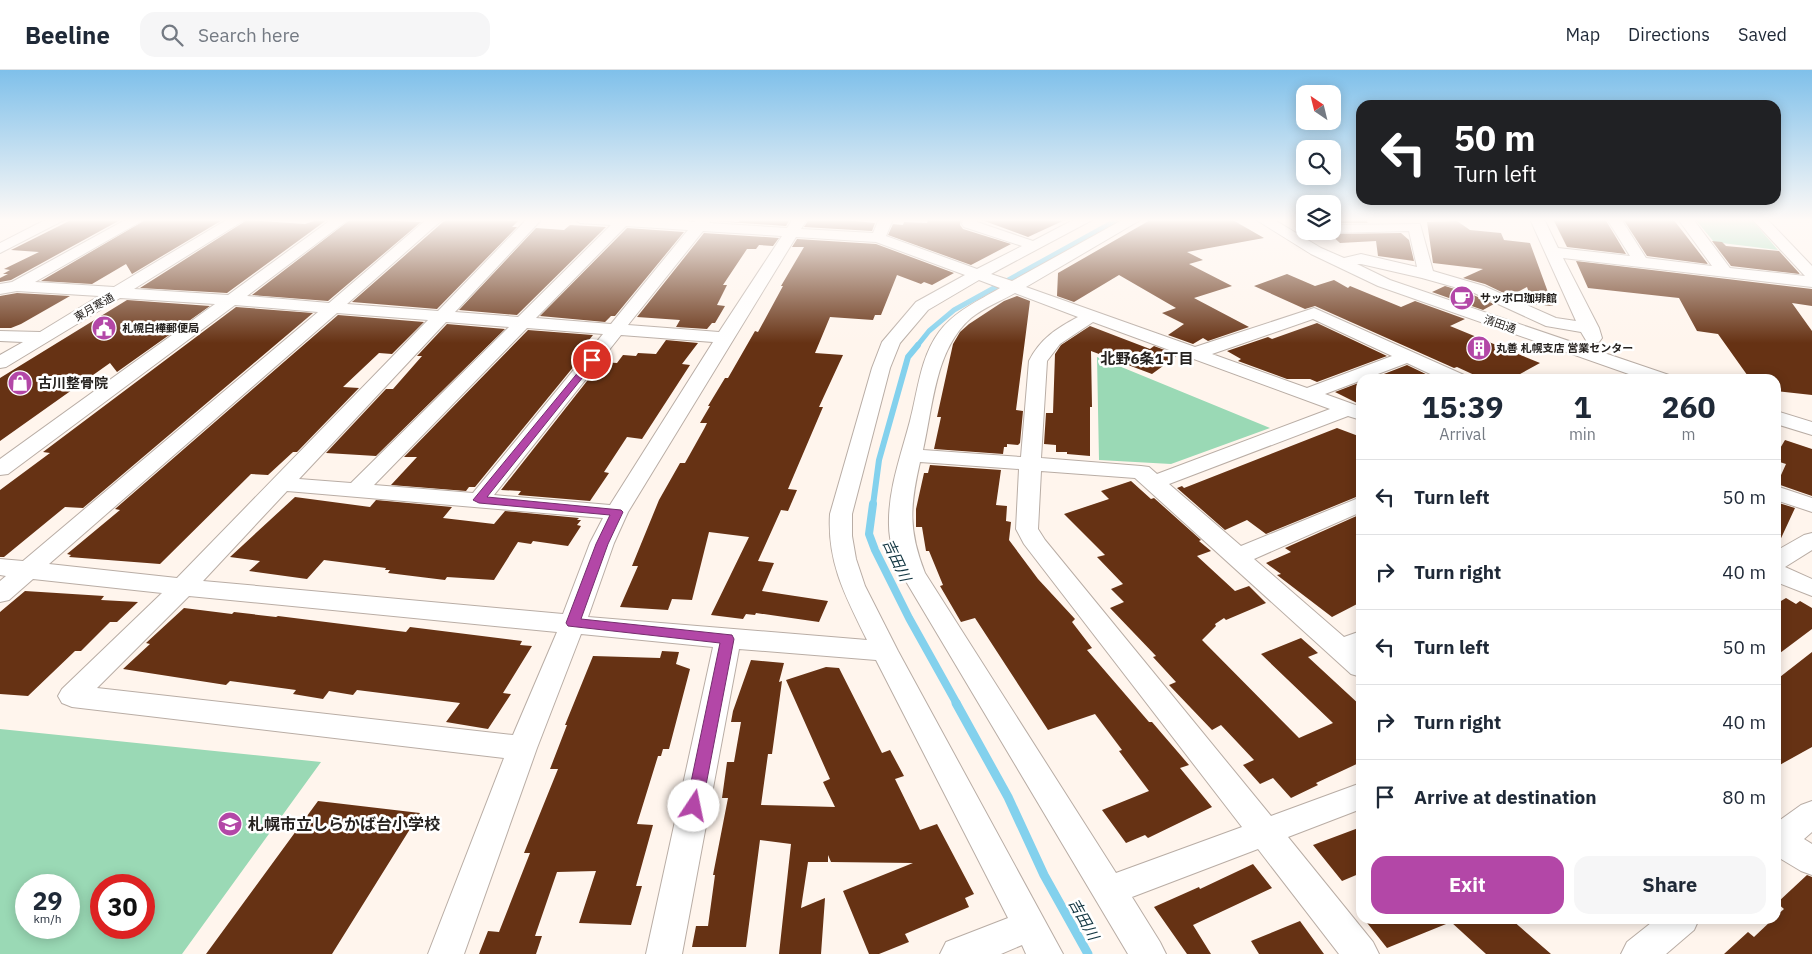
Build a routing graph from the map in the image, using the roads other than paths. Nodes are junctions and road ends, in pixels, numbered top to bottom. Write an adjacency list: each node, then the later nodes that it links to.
1 (63, 260): 28 (street)
2 (172, 260): 30 (street, 東月寒通)
3 (285, 260): 31 (street)
4 (388, 260): 32 (street)
5 (496, 260): 34 (street)
6 (585, 260): 35 (street)
7 (673, 260): 37 (street)
8 (773, 260): 40 (street)
9 (939, 260): 24 (street)
10 (1010, 260): 24 (street)
11 (1057, 260): 27 (street)
12 (1335, 260): 21 (street, 清田通)
13 (1354, 260): 21 (street)
14 (1366, 260): 23 (street)
15 (1423, 260): 23 (street)
16 (1558, 260): 36 (street)
17 (1626, 260): 20 (street)
18 (1716, 260): 22 (street)
19 (1797, 260): 25 (street)
20 (1641, 262): 22 (street)
21 (1340, 263): 43 (street, 清田通)
22 (1725, 272): 26 (street)
23 (1426, 274): 36 (street)
24 (983, 276): 27 (street); 76 (street)
25 (1812, 276)
26 (1812, 282)
27 (1011, 285): 33 (street); 53 (street)
28 (17, 286): 29 (street); 30 (street)
29 (0, 289)
30 (118, 293): 31 (street); 39 (street, 東月寒通)
31 (231, 300): 32 (street); 55 (street)
32 (333, 308): 34 (street); 68 (street)
33 (1091, 316): 41 (street); 54 (street)
34 (442, 317): 35 (street); 57 (street)
35 (524, 322): 37 (street); 58 (street)
36 (1590, 328): 43 (street)
37 (618, 330): 40 (street); 60 (street)
38 (0, 336): 39 (street)
39 (42, 338): 44 (street, 東月寒通)
40 (724, 338): 63 (street)
41 (1196, 353): 42 (street); 49 (street)
42 (1407, 356): 45 (street); 46 (street)
43 (1600, 358): 47 (street, 清田通)
44 (0, 363)
45 (1361, 374)
46 (1446, 374)
47 (1647, 374)
48 (1356, 376): 49 (street)
49 (1309, 394): 50 (street)
50 (1354, 411): 56 (street)
51 (1781, 419): 52 (street)
52 (1812, 430)
53 (911, 456): 54 (street); 84 (street)
54 (1031, 465): 56 (street); 80 (street)
55 (0, 469)
56 (1154, 482): 65 (street)
57 (280, 484): 58 (street); 70 (street)
58 (356, 491): 60 (street)
59 (1781, 495): 61 (street)
60 (479, 500): 63 (street)
61 (1812, 504)
62 (1356, 506): 65 (street)
63 (617, 512): 73 (street)
64 (1812, 540): 67 (street)
65 (1237, 557): 75 (street)
66 (0, 567): 68 (street)
67 (1781, 567)
68 (28, 570): 70 (street); 72 (street)
69 (1781, 573): 71 (street)
70 (183, 587): 73 (street); 77 (street)
71 (1812, 588)
72 (0, 594)
73 (573, 623): 74 (street); 77 (street)
74 (728, 639): 76 (street); 88 (street)
75 (1352, 644)
76 (885, 651): 86 (street)
77 (522, 748): 87 (street)
78 (1356, 798): 80 (street)
79 (1812, 814): 81 (street)
80 (1265, 833): 84 (street); 91 (street)
81 (1781, 837)
82 (1781, 842): 83 (street)
83 (1812, 861)
84 (1109, 891): 90 (street)
85 (1676, 924): 92 (street)
86 (1038, 940): 89 (street)
87 (446, 954)
88 (664, 954)
89 (958, 954)
90 (1148, 954)
91 (1361, 954)
92 (1639, 954)

